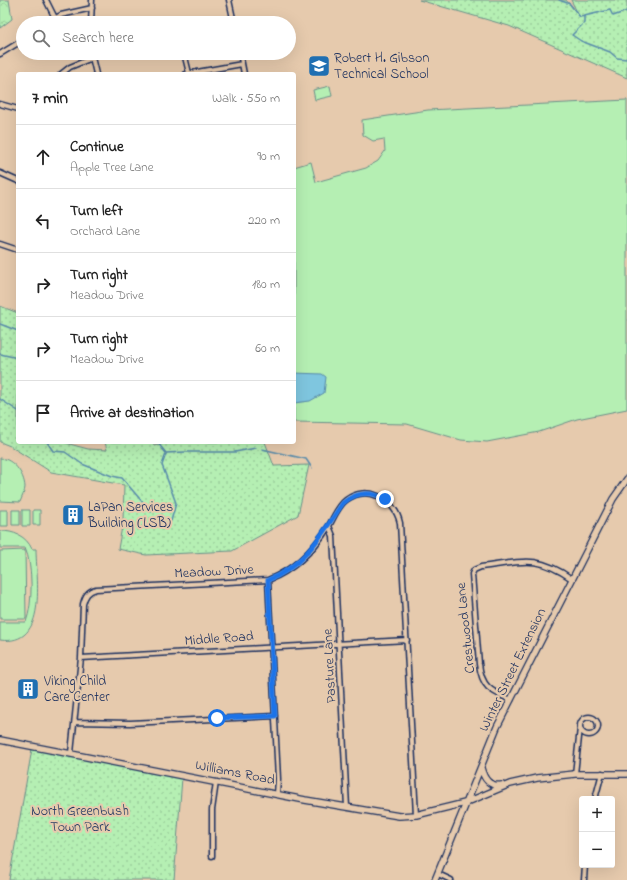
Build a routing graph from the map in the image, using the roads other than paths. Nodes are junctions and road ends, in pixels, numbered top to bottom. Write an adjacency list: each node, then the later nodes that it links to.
1 (46, 0): 5 (street)
2 (92, 0): 4 (street)
3 (229, 0): 8 (street)
4 (92, 8): 6 (street); 7 (street)
5 (54, 16)
6 (62, 16)
7 (91, 16)
8 (232, 16)
9 (16, 44): 10 (street)
10 (0, 54)
11 (83, 60): 16 (street)
12 (92, 60): 17 (street)
13 (185, 60): 18 (street)
14 (241, 60): 15 (street)
15 (242, 64): 19 (street); 20 (street)
16 (64, 72)
17 (95, 72)
18 (188, 72)
19 (194, 72)
20 (244, 72)
21 (0, 104): 22 (street)
22 (16, 108)
23 (0, 173): 24 (street)
24 (16, 180)
25 (0, 244): 26 (street)
26 (16, 249)
27 (627, 479): 29 (main road, Winter Street Extension)
28 (329, 526): 30 (street, Meadow Drive); 31 (street, Meadow Drive); 32 (street, Pasture Lane)
29 (572, 579): 35 (main road, Winter Street Extension); 35 (street, Crestwood Lane)
30 (268, 580): 33 (street); 34 (street, Meadow Drive)
31 (407, 640): 32 (street, Middle Road); 51 (street, Meadow Drive)
32 (340, 644): 33 (street, Middle Road); 50 (street, Pasture Lane)
33 (272, 647): 34 (street, Middle Road); 36 (street)
34 (81, 658): 37 (street, Meadow Drive)
35 (511, 700): 41 (main road, Winter Street Extension)
36 (275, 716): 37 (street); 47 (street)
37 (75, 722): 40 (street, Meadow Drive)
38 (580, 728): 38 (street); 43 (street)
39 (0, 740): 40 (main road, Williams Road)
40 (71, 753): 45 (main road, Williams Road)
41 (481, 767): 46 (main road); 49 (main road, Winter Street Extension)
42 (602, 773): 43 (main road); 44 (main road); 48 (street)
43 (575, 774): 46 (main road)
44 (627, 774)
45 (216, 782): 47 (main road, Williams Road); 52 (street)
46 (510, 784): 49 (main road, Williams Road)
47 (277, 794): 50 (main road, Williams Road)
48 (596, 796)
49 (465, 803): 51 (main road, Williams Road); 54 (main road, Winter Street Extension)
50 (347, 807): 51 (main road, Williams Road)
51 (416, 815)
52 (212, 856)
53 (585, 868): 56 (street)
54 (436, 877): 55 (street)
55 (451, 880)
56 (584, 880)

